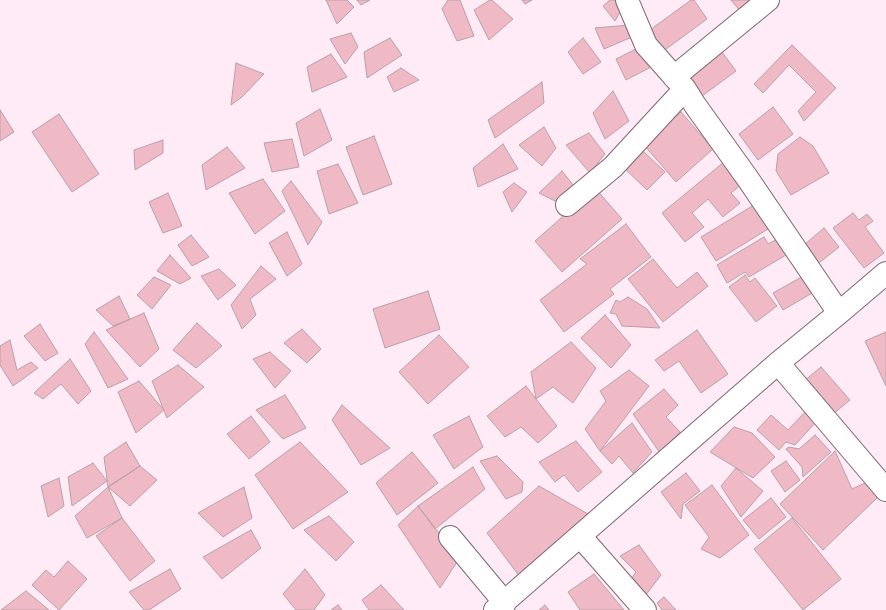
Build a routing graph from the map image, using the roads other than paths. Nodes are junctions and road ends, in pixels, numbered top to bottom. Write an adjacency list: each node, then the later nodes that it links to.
1 (627, 0): 3 (street)
2 (768, 0): 3 (street)
3 (679, 83): 4 (street); 6 (street)
4 (567, 206)
5 (886, 273): 6 (street)
6 (839, 313): 7 (street)
7 (778, 363): 8 (street); 9 (street)
8 (886, 490)
9 (580, 536): 11 (street); 12 (street)
10 (450, 537): 11 (street)
11 (500, 606)
12 (645, 610)

